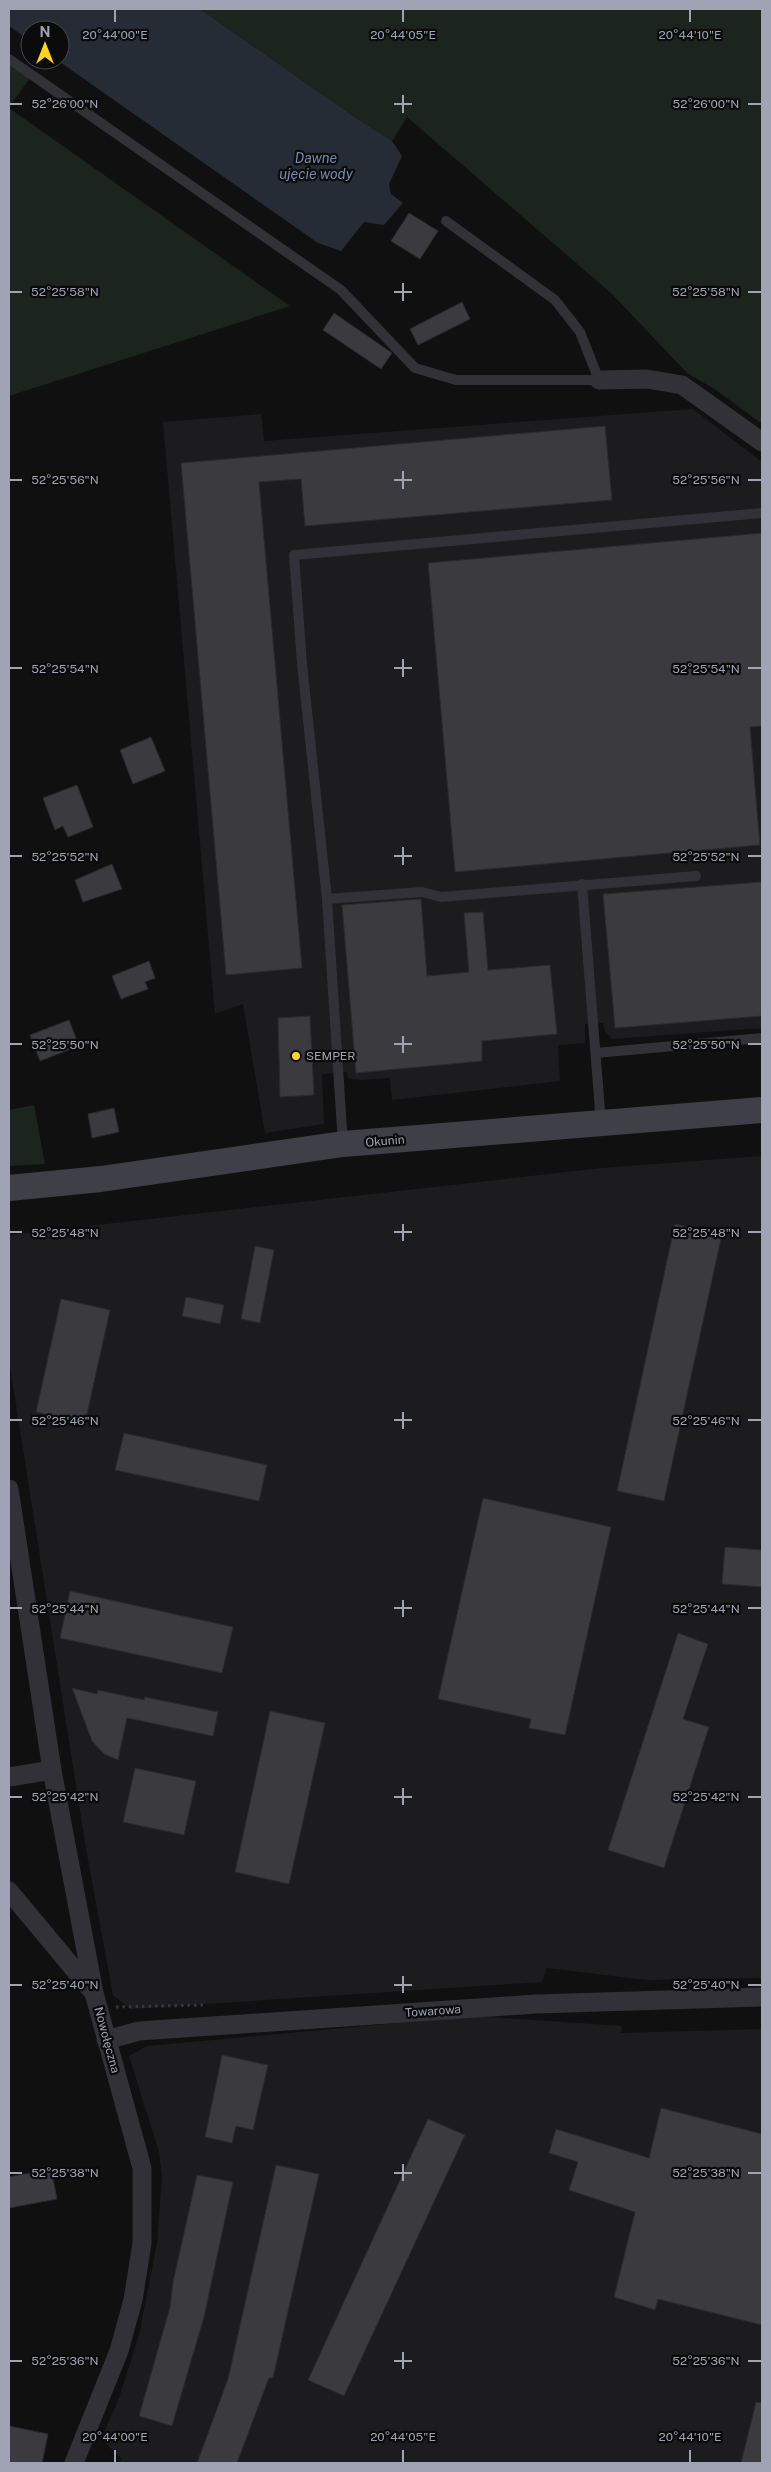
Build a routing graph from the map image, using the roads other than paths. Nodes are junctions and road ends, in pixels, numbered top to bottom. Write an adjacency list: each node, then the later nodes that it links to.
1 (9, 59): 3 (lane)
2 (446, 221): 3 (lane)
3 (599, 380): 4 (street)
4 (762, 442)
5 (762, 512): 8 (lane)
6 (696, 876): 7 (lane)
7 (582, 884): 8 (lane); 10 (lane)
8 (327, 899): 13 (lane)
9 (762, 1038): 10 (lane)
10 (596, 1053): 12 (lane)
11 (762, 1110): 12 (main road, Okunin)
12 (601, 1124): 13 (main road, Okunin)
13 (343, 1144): 14 (main road, Okunin)
14 (9, 1188)
15 (9, 1489): 16 (street, Nowołęczna)
16 (52, 1770): 17 (street); 19 (street, Nowołęczna)
17 (9, 1777)
18 (9, 1891): 19 (street)
19 (94, 1993): 21 (street, Nowołęczna)
20 (762, 1997): 21 (street, Towarowa)
21 (106, 2040): 22 (street, Nowołęczna)
22 (74, 2463)

